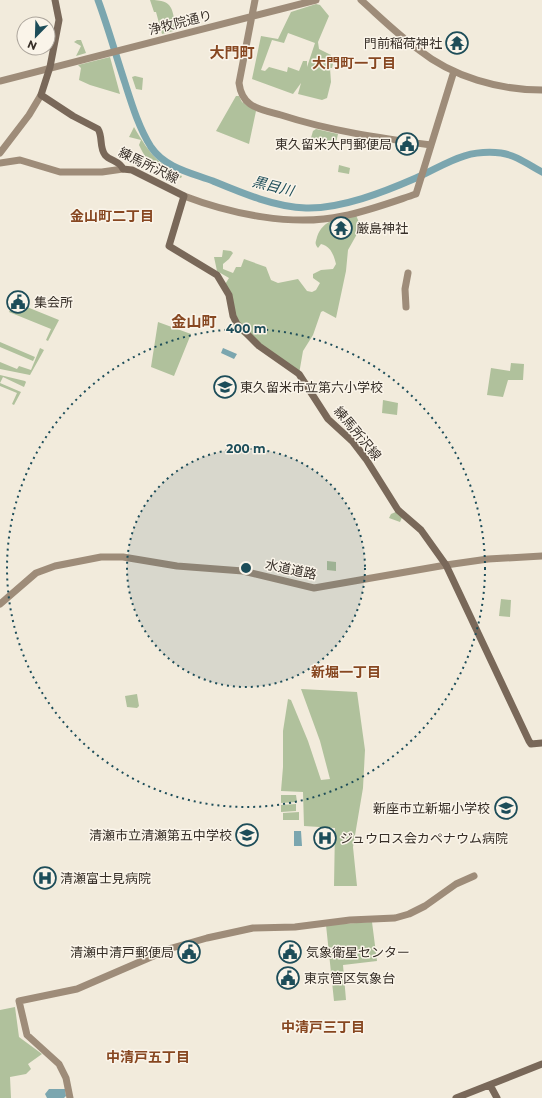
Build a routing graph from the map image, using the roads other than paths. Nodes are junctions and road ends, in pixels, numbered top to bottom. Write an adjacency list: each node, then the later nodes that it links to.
1 (55, 0): 6 (main road)
2 (255, 0): 5 (street)
3 (316, 0): 5 (street, 浄牧院通り)
4 (361, 0): 7 (street)
5 (251, 17): 6 (street, 浄牧院通り); 11 (street)
6 (50, 67): 8 (street, 浄牧院通り); 10 (main road)
7 (454, 71): 9 (street); 11 (street)
8 (0, 81)
9 (542, 90)
10 (41, 94): 12 (street); 14 (main road, 練馬所沢線)
11 (431, 145): 15 (street)
12 (0, 153)
13 (0, 163): 14 (street)
14 (123, 169): 15 (main road, 練馬所沢線)
15 (184, 196): 19 (main road, 練馬所沢線)
16 (408, 273): 17 (street)
17 (406, 307)
18 (542, 556): 19 (street, 水道道路)
19 (446, 565): 20 (street, 水道道路); 21 (main road, 練馬所沢線)
20 (0, 604)
21 (542, 743)
22 (474, 876): 25 (street)
23 (542, 1064): 24 (main road)
24 (490, 1085): 26 (main road); 27 (main road)
25 (70, 1098)
26 (456, 1098)
27 (497, 1098)

